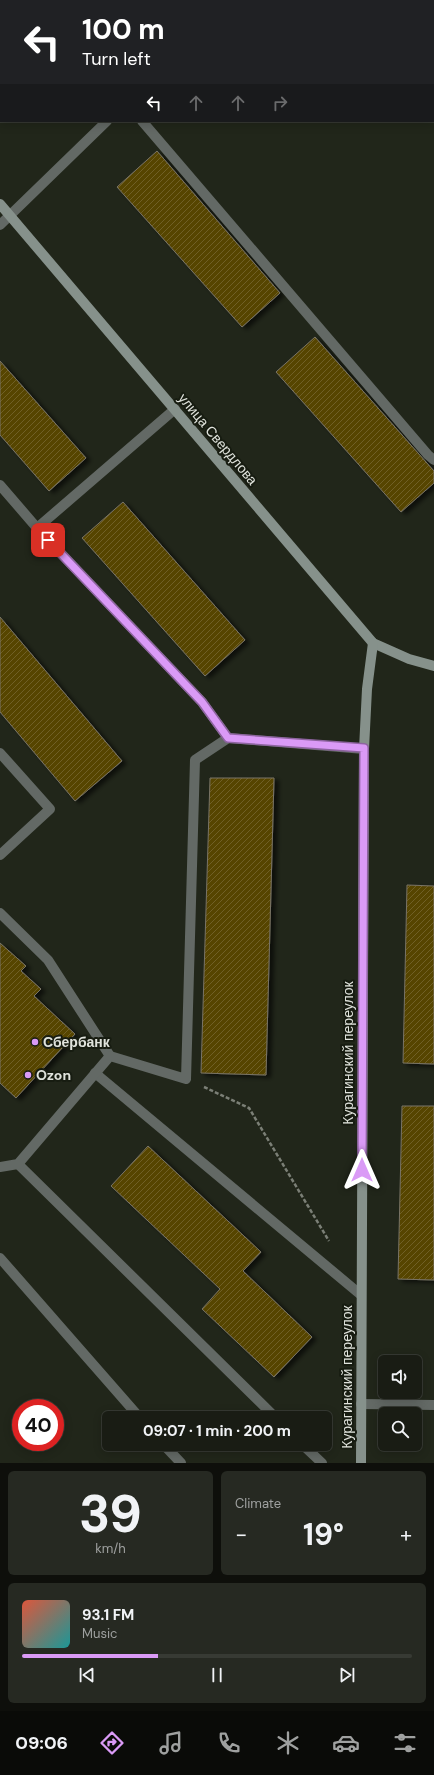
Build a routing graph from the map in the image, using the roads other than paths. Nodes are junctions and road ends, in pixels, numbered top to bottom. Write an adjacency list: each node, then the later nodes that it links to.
1 (106, 122): 4 (lane)
2 (143, 122): 7 (lane)
3 (0, 204): 4 (street, улица Свердлова)
4 (10, 216): 5 (lane); 6 (street, улица Свердлова)
5 (0, 225)
6 (175, 410): 9 (lane); 10 (street, улица Свердлова)
7 (434, 460)
8 (0, 485): 9 (lane)
9 (37, 528): 12 (lane)
10 (373, 643): 11 (street, улица Свердлова); 13 (street, Курагинский переулок)
11 (434, 666)
12 (228, 738): 13 (lane); 17 (lane)
13 (364, 748): 22 (street, Курагинский переулок)
14 (0, 753): 15 (lane)
15 (0, 855)
16 (0, 913): 17 (lane)
17 (110, 1056): 18 (lane)
18 (95, 1073): 19 (lane); 22 (lane)
19 (18, 1164): 20 (lane); 26 (lane)
20 (0, 1167)
21 (0, 1258): 25 (lane)
22 (361, 1295): 23 (street, Курагинский переулок)
23 (361, 1404): 24 (lane); 31 (street, Курагинский переулок)
24 (434, 1405)
25 (134, 1411)
26 (269, 1411)
27 (170, 1451): 29 (lane)
28 (309, 1451): 30 (lane)
29 (181, 1463)
30 (322, 1463)
31 (362, 1463)

